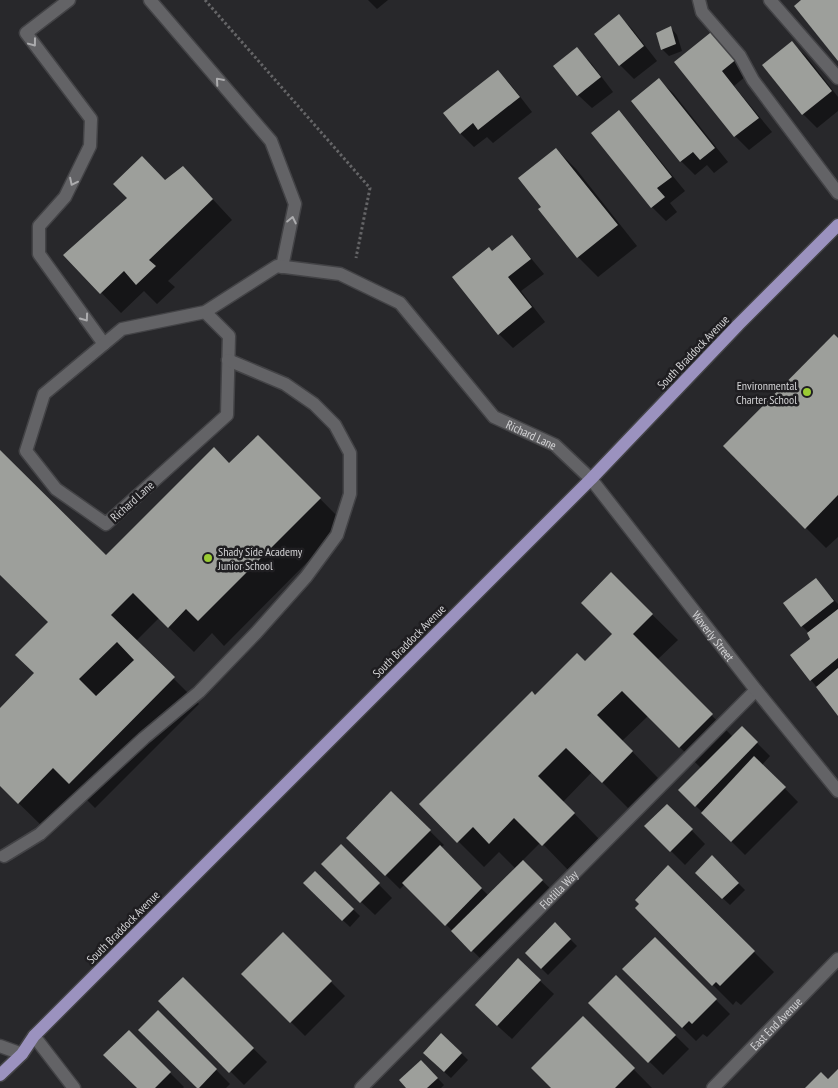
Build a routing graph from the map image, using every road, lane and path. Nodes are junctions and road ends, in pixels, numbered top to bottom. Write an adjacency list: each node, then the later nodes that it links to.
1 (69, 0): 12 (street, one-way to 12)
2 (150, 0): 9 (street, one-way to 2)
3 (204, 0): 10 (path)
4 (699, 0): 7 (street)
5 (770, 0): 6 (street)
6 (838, 78)
7 (838, 192)
8 (838, 225): 14 (main road, South Braddock Avenue)
9 (282, 267): 10 (street, Richard Lane); 11 (street, Richard Lane)
10 (351, 280): 14 (street, Richard Lane)
11 (205, 312): 12 (street, Richard Lane); 13 (street, Richard Lane)
12 (104, 344): 13 (street, Richard Lane)
13 (228, 360): 17 (street)
14 (591, 479): 15 (street, Waverly Street); 19 (main road, South Braddock Avenue)
15 (756, 690): 16 (street, Waverly Street); 24 (street, Flotilla Way)
16 (838, 791)
17 (4, 856)
18 (838, 959): 25 (street, East End Avenue)
19 (34, 1036): 21 (main road, South Braddock Avenue); 23 (street)
20 (0, 1046): 21 (street)
21 (22, 1054): 22 (main road, South Braddock Avenue)
22 (0, 1076)
23 (74, 1088)
24 (361, 1088)
25 (713, 1088)

